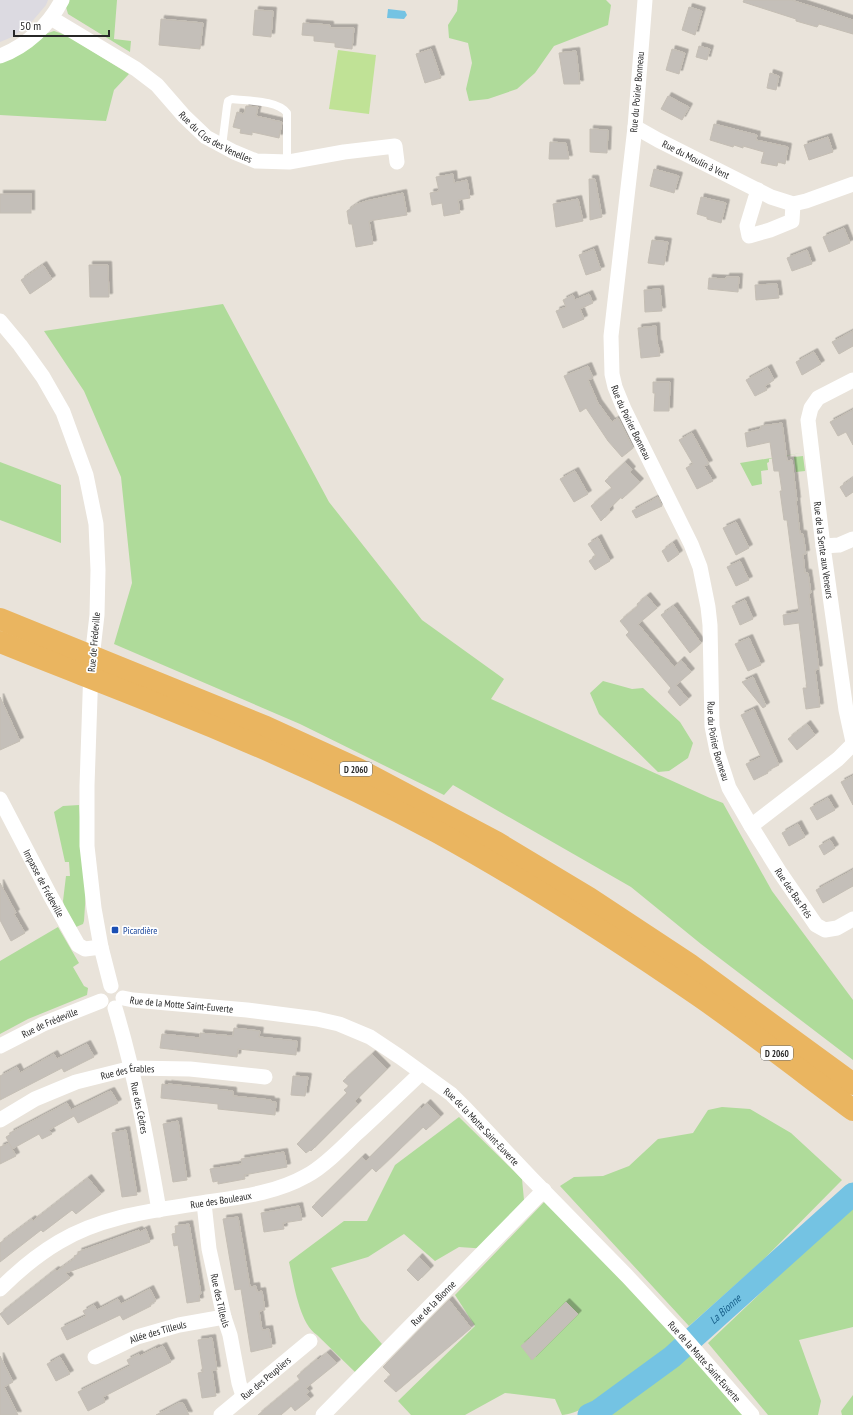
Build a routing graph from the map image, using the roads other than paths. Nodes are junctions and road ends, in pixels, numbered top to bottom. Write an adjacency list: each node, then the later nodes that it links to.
1 (62, 0): 3 (street)
2 (645, 0): 5 (street, Rue du Poirier Bonneau)
3 (51, 18): 4 (street); 6 (street, Rue du Clos des Venelles)
4 (0, 56)
5 (635, 127): 10 (street, Rue du Moulin à Vent); 20 (street, Rue du Poirier Bonneau)
6 (222, 146): 7 (street, Rue du Clos des Venelles); 7 (lane)
7 (287, 162): 8 (street, Rue du Clos des Venelles)
8 (397, 162)
9 (853, 184): 11 (street)
10 (758, 190): 11 (street, Rue du Moulin à Vent); 11 (street)
11 (793, 204)
12 (0, 321): 22 (street, Rue de Frédeville)
13 (853, 380): 15 (street, Rue de la Sente aux Veneurs)
14 (853, 539): 15 (street)
15 (823, 546): 18 (street, Rue de la Sente aux Veneurs)
16 (0, 619): 23 (highway, D 2060)
17 (0, 642): 23 (highway, D 2060)
18 (853, 743): 20 (street, Rue de la Sente aux Veneurs)
19 (0, 799): 22 (street, Impasse de Frédeville)
20 (751, 826): 21 (street, Rue des Bas Prés)
21 (853, 919)
22 (101, 947): 24 (street, Rue de Frédeville)
23 (683, 973): 25 (highway, D 2060)
24 (111, 986): 26 (street); 27 (street)
25 (706, 989): 32 (highway, D 2060); 33 (highway, D 2060)
26 (101, 1001): 27 (street); 28 (street, Rue de Frédeville)
27 (119, 1003): 29 (street, Rue des Cèdres); 30 (street, Rue de la Motte Saint-Euverte)
28 (0, 1046)
29 (132, 1068): 31 (street, Rue des Érables); 34 (street, Rue des Érables); 37 (street, Rue des Cèdres)
30 (421, 1073): 35 (street, Rue de la Motte Saint-Euverte); 36 (street, Rue des Bouleaux)
31 (265, 1077)
32 (853, 1084)
33 (853, 1110)
34 (0, 1120)
35 (544, 1190): 44 (street, Rue de la Bionne); 45 (street, Rue de la Motte Saint-Euverte)
36 (204, 1203): 37 (street, Rue des Bouleaux); 39 (street, Rue des Tilleuls)
37 (159, 1210): 38 (street, Rue des Bouleaux)
38 (0, 1289)
39 (224, 1317): 41 (street, Allée des Tilleuls); 42 (street, Rue des Tilleuls)
40 (310, 1341): 42 (street, Rue des Peupliers)
41 (95, 1357)
42 (243, 1396): 43 (street, Rue des Peupliers)
43 (221, 1415)
44 (323, 1415)
45 (752, 1415)

